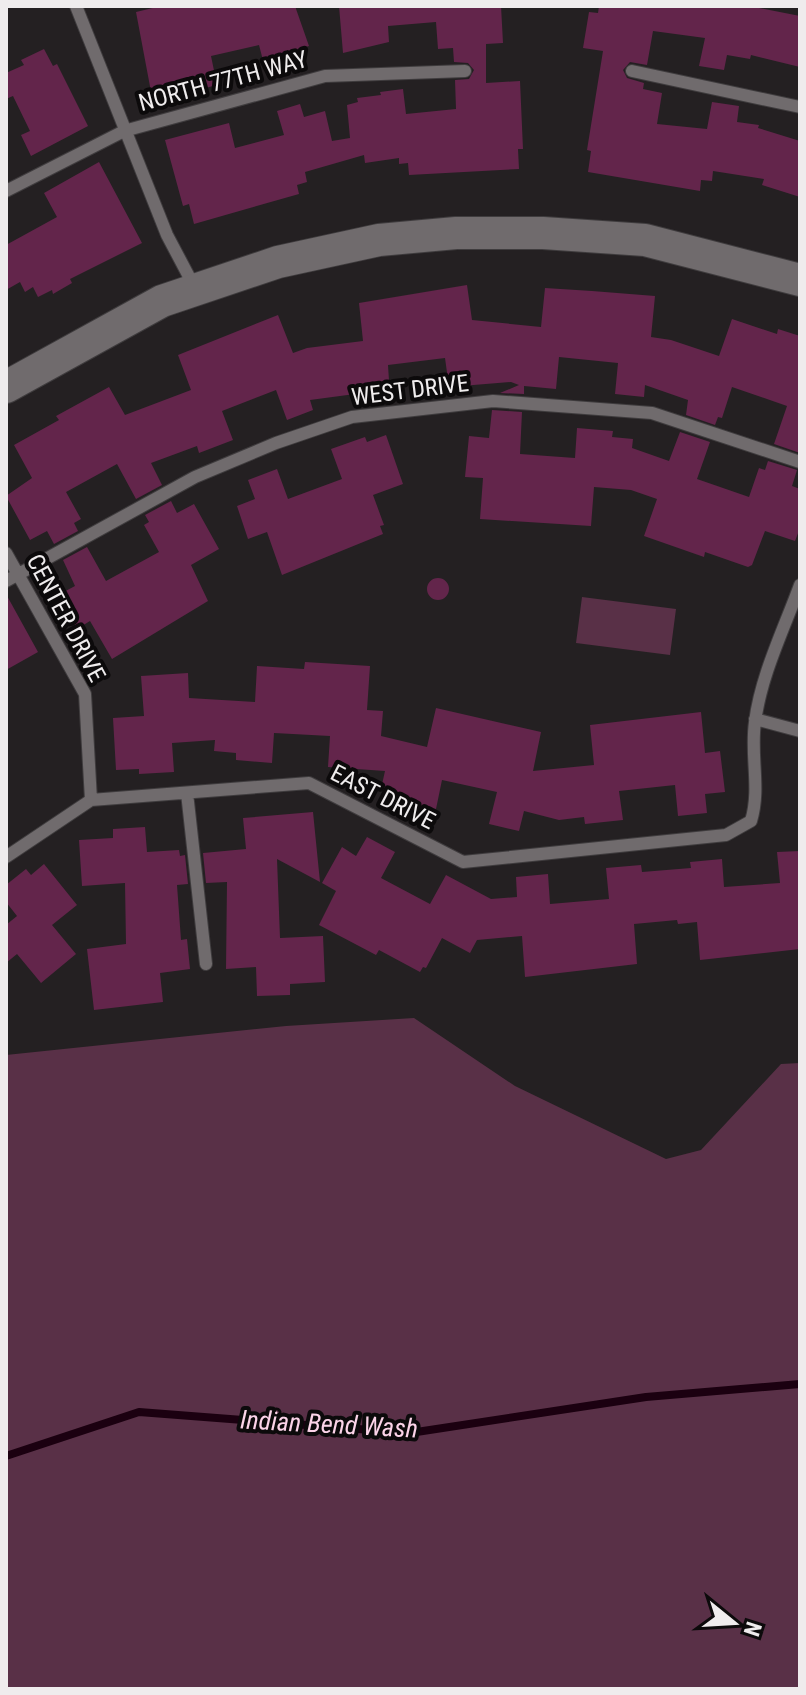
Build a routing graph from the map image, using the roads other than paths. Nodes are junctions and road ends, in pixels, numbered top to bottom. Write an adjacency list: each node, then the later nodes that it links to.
1 (76, 6): 5 (lane)
2 (465, 71): 5 (lane, NORTH 77TH WAY)
3 (632, 71): 4 (lane)
4 (800, 107)
5 (124, 131): 6 (lane, NORTH 77TH WAY); 8 (lane)
6 (6, 191)
7 (800, 280): 8 (street)
8 (195, 288): 9 (street)
9 (6, 387)
10 (800, 462): 12 (lane, WEST DRIVE)
11 (6, 553): 12 (lane, CENTER DRIVE)
12 (12, 578): 17 (lane, CENTER DRIVE)
13 (800, 585): 14 (lane)
14 (755, 719): 15 (lane); 16 (lane, EAST DRIVE)
15 (800, 731)
16 (187, 793): 17 (lane, EAST DRIVE); 19 (lane)
17 (91, 800): 18 (lane, EAST DRIVE)
18 (6, 857)
19 (206, 964)

